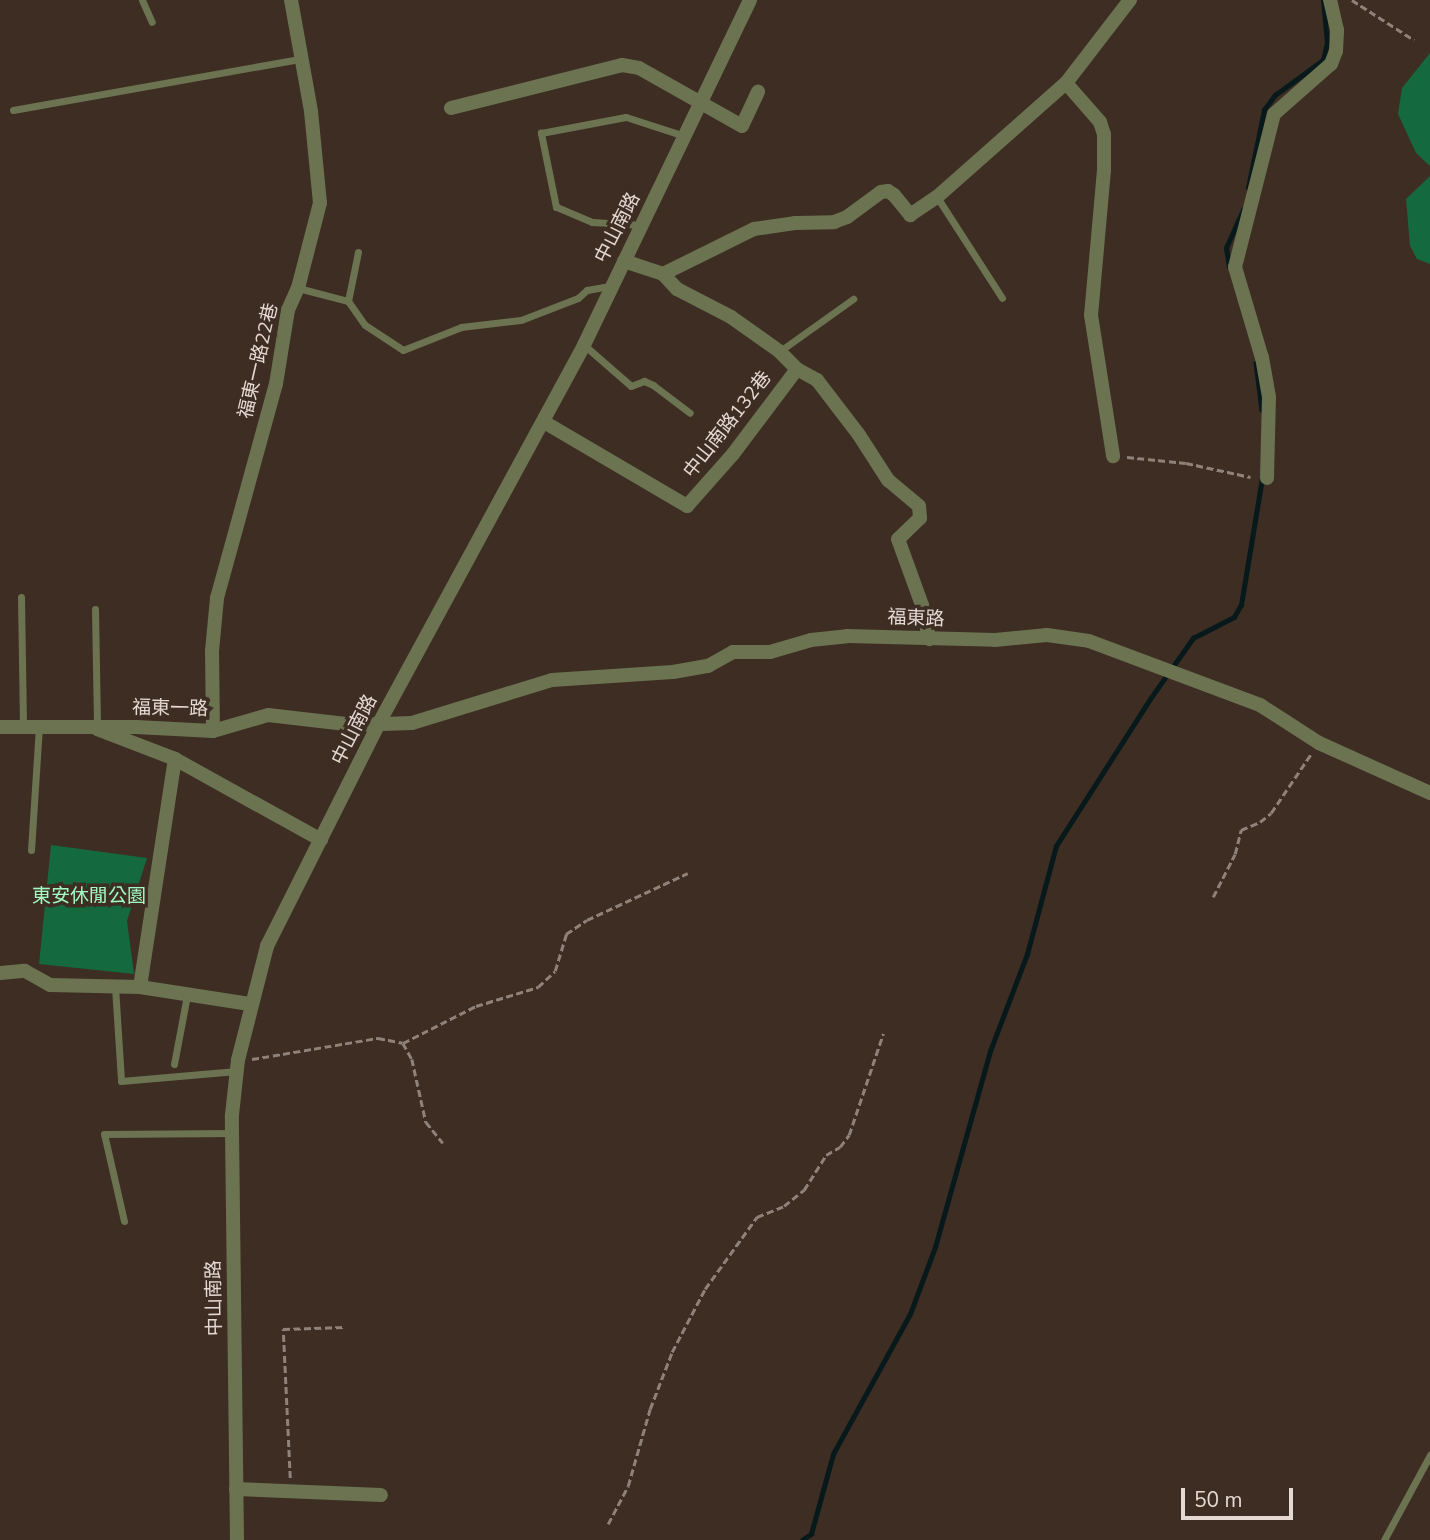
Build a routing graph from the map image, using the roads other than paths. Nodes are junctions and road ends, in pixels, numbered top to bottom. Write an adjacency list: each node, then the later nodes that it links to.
1 (142, 0): 6 (lane)
2 (292, 0): 7 (street, 福東一路22巷)
3 (750, 0): 10 (street, 中山南路)
4 (1130, 0): 8 (street)
5 (1330, 0): 30 (street)
6 (152, 22)
7 (300, 59): 12 (lane); 20 (street, 福東一路22巷)
8 (1066, 83): 14 (street); 29 (street)
9 (758, 92): 10 (street)
10 (703, 101): 11 (street); 13 (street, 中山南路)
11 (452, 108)
12 (13, 110)
13 (686, 136): 15 (street, 中山南路); 15 (lane)
14 (937, 197): 18 (street); 21 (lane)
15 (642, 225): 17 (street, 中山南路)
16 (358, 253): 23 (lane)
17 (624, 261): 18 (street); 19 (street, 中山南路)
18 (663, 274): 25 (street)
19 (610, 286): 23 (lane); 24 (street, 中山南路)
20 (298, 288): 23 (lane); 39 (street, 福東一路22巷)
21 (1002, 298)
22 (853, 299): 25 (lane)
23 (348, 301)
24 (584, 345): 27 (lane); 28 (street, 中山南路)
25 (779, 351): 26 (street)
26 (797, 369): 28 (street, 中山南路132巷); 33 (street)
27 (690, 414)
28 (544, 422): 34 (street, 中山南路)
29 (1113, 456)
30 (1267, 478)
31 (21, 597): 35 (lane)
32 (95, 609): 38 (lane)
33 (929, 639): 34 (street, 福東路); 41 (street, 福東路)
34 (379, 723): 39 (street, 福東一路); 42 (street, 中山南路)
35 (23, 726): 36 (street, 福東一路); 37 (street, 福東一路)
36 (39, 726): 38 (street, 福東一路); 43 (lane)
37 (0, 727)
38 (97, 729): 39 (street, 福東一路); 40 (street)
39 (213, 731)
40 (175, 759): 42 (street); 46 (street)
41 (1430, 793)
42 (321, 840): 48 (street, 中山南路)
43 (31, 850)
44 (0, 973): 45 (street)
45 (115, 986): 46 (street); 50 (lane)
46 (140, 987): 47 (street)
47 (187, 994): 48 (street); 49 (lane)
48 (250, 1003): 50 (street, 中山南路)
49 (174, 1064)
50 (237, 1066): 51 (street, 中山南路)
51 (232, 1133): 52 (lane); 54 (street, 中山南路)
52 (124, 1221)
53 (1430, 1455): 57 (lane)
54 (236, 1489): 55 (street); 56 (street, 中山南路)
55 (381, 1495)
56 (237, 1540)
57 (1384, 1540)

